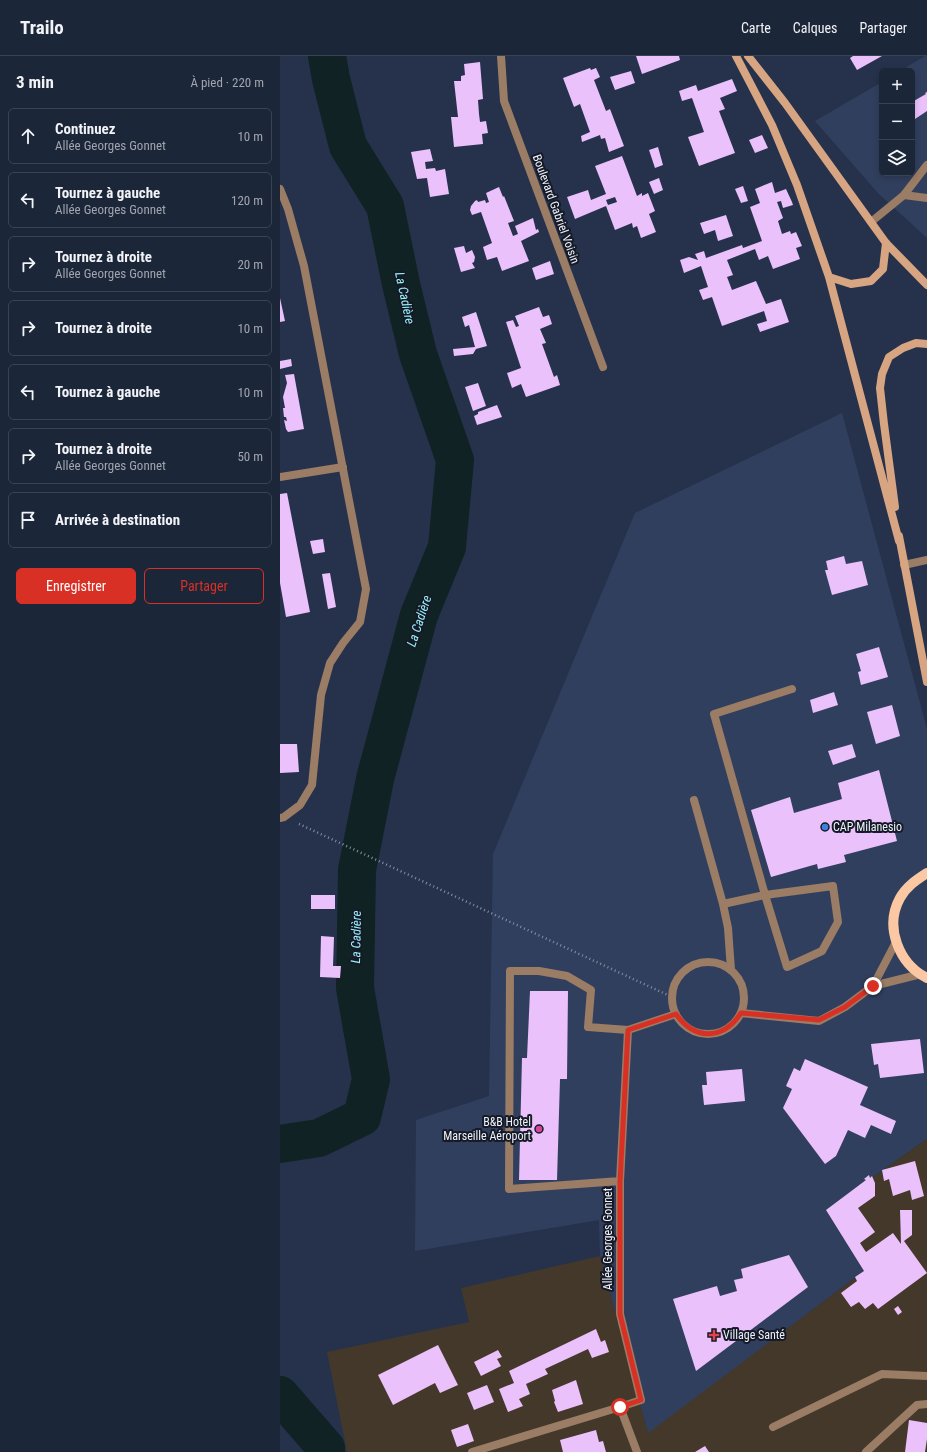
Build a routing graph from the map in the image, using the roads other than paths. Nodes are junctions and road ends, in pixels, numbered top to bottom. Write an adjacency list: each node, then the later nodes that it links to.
1 (501, 56): 13 (street, Boulevard Gabriel Voisin)
2 (736, 56): 10 (main road)
3 (748, 56): 8 (main road)
4 (927, 165): 6 (street)
5 (280, 189): 14 (street)
6 (904, 195): 7 (street); 8 (street)
7 (927, 198)
8 (871, 222): 9 (main road)
9 (886, 243): 10 (main road); 11 (main road)
10 (829, 278): 16 (main road)
11 (927, 285)
12 (927, 344): 16 (main road)
13 (603, 367)
14 (343, 468): 15 (street); 22 (street)
15 (280, 477)
16 (899, 541): 18 (main road)
17 (927, 560): 18 (street)
18 (904, 565): 19 (main road)
19 (927, 682)
20 (792, 689): 24 (street)
21 (694, 800): 25 (street)
22 (282, 817)
23 (927, 873): 26 (main road)
24 (765, 895): 24 (street); 25 (street)
25 (723, 904): 27 (street)
26 (896, 942): 28 (main road); 29 (street)
27 (731, 970): 30 (street); 31 (street)
28 (924, 976): 29 (street)
29 (873, 986): 30 (street)
30 (741, 1013): 31 (street)
31 (676, 1014): 32 (street)
32 (628, 1030): 33 (street, Allée Georges Gonnet); 33 (street)
33 (620, 1182): 36 (street, Allée Georges Gonnet)
34 (927, 1376): 37 (street)
35 (927, 1404): 40 (street)
36 (620, 1407): 38 (street); 39 (street)
37 (773, 1428)
38 (472, 1452)
39 (637, 1452)
40 (866, 1452)

